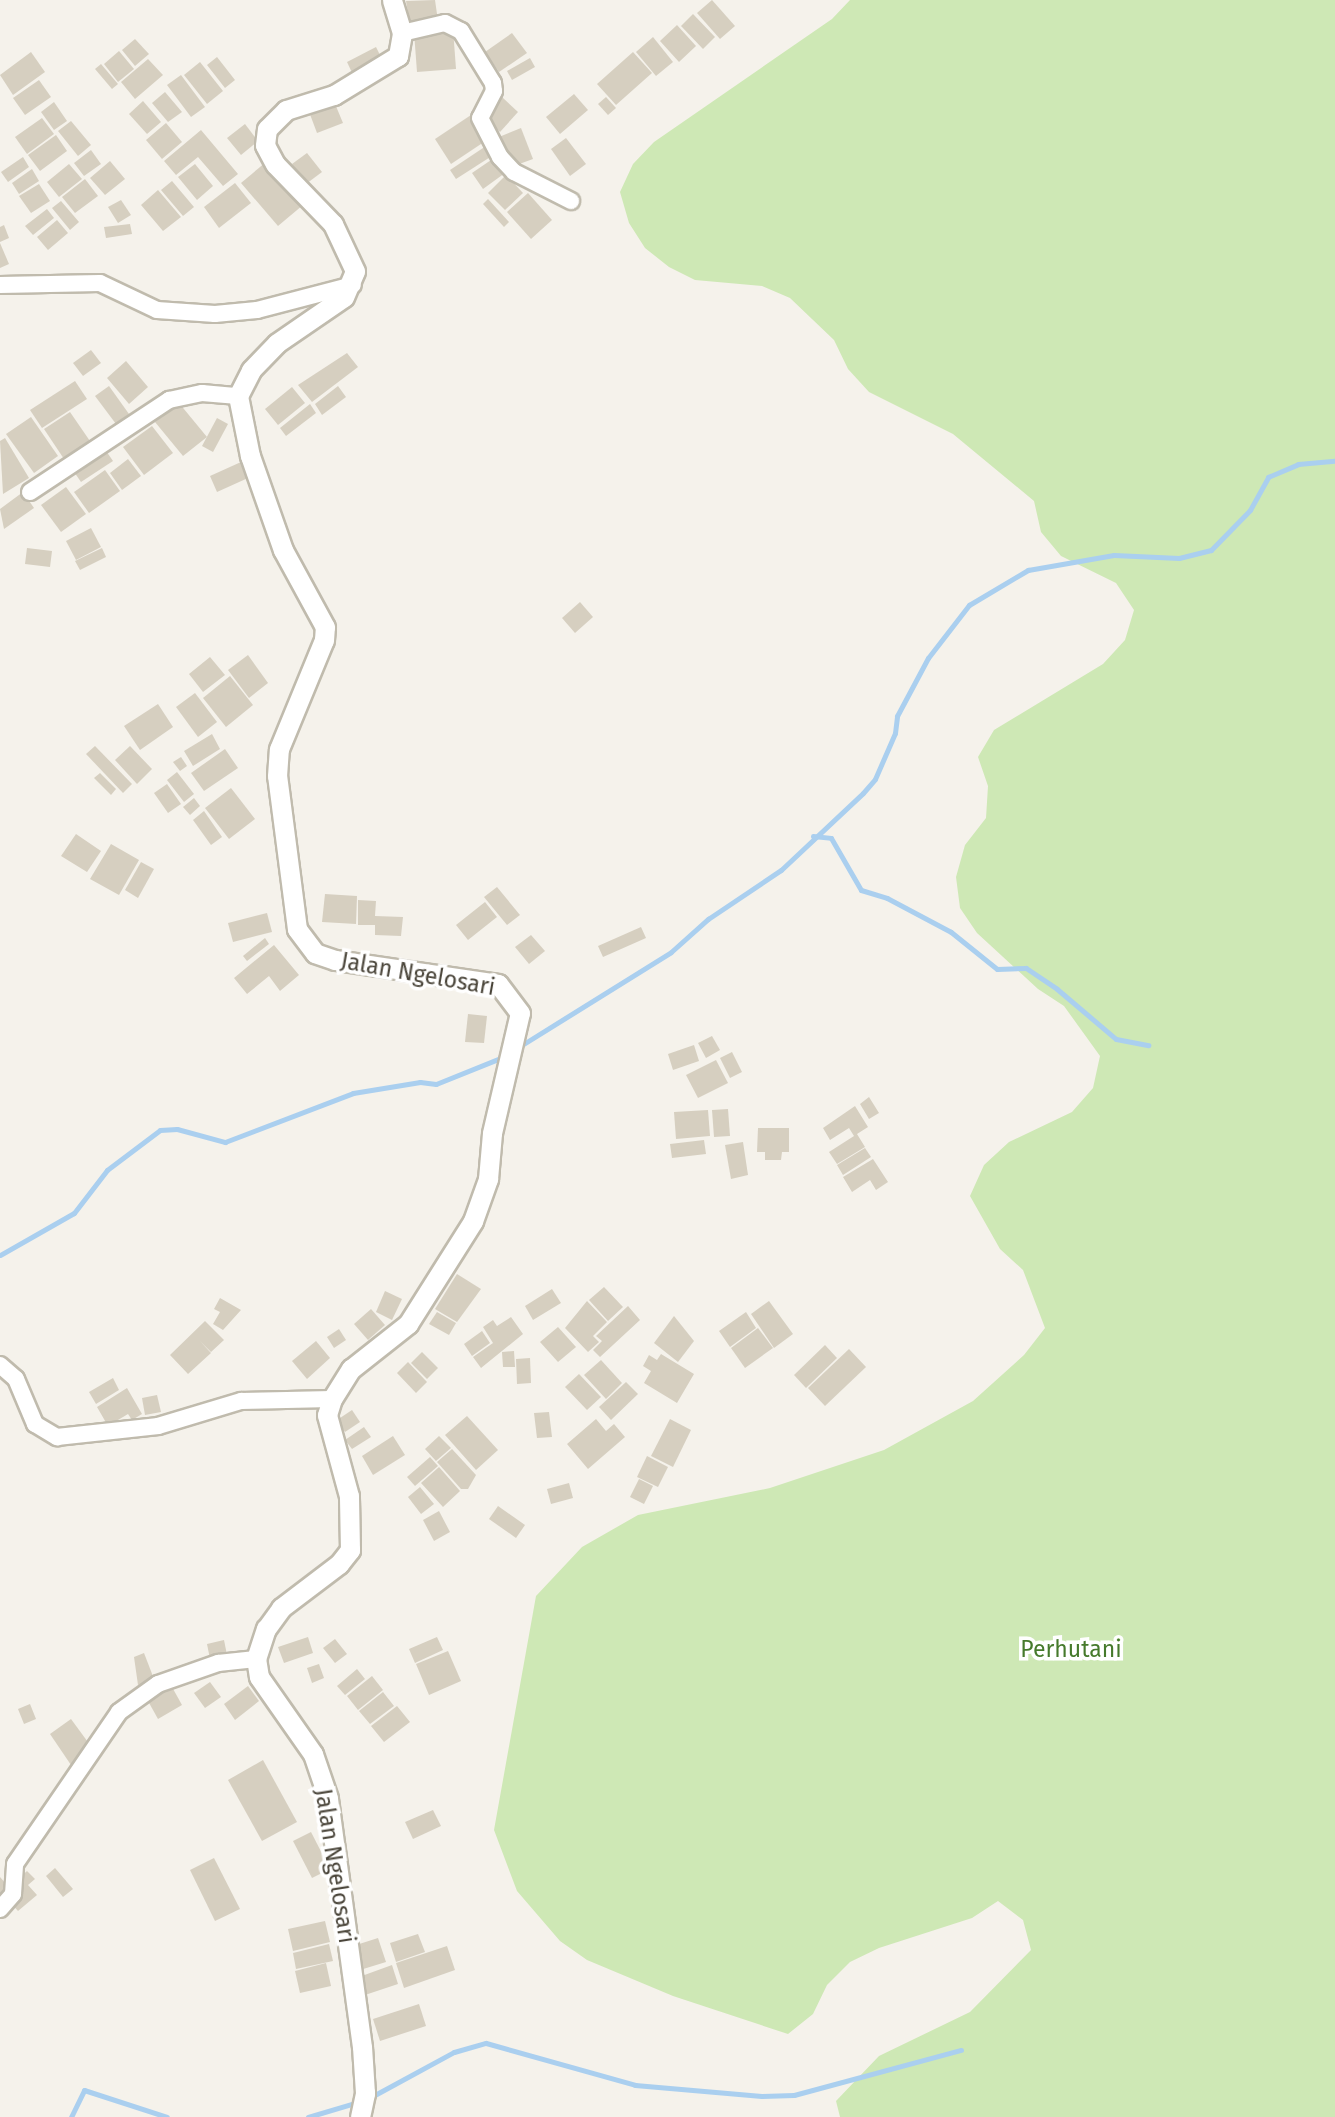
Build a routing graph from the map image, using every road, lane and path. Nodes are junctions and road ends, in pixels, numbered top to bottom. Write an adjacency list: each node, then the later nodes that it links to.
1 (392, 0): 2 (street)
2 (402, 33): 3 (street); 5 (street)
3 (571, 201)
4 (0, 285): 5 (street)
5 (353, 285): 6 (street)
6 (238, 396): 7 (street); 9 (street, Jalan Ngelosari)
7 (30, 492)
8 (0, 1365): 9 (street)
9 (332, 1399): 10 (street)
10 (256, 1659): 11 (street); 12 (street, Jalan Ngelosari)
11 (0, 1909)
12 (362, 2107)

